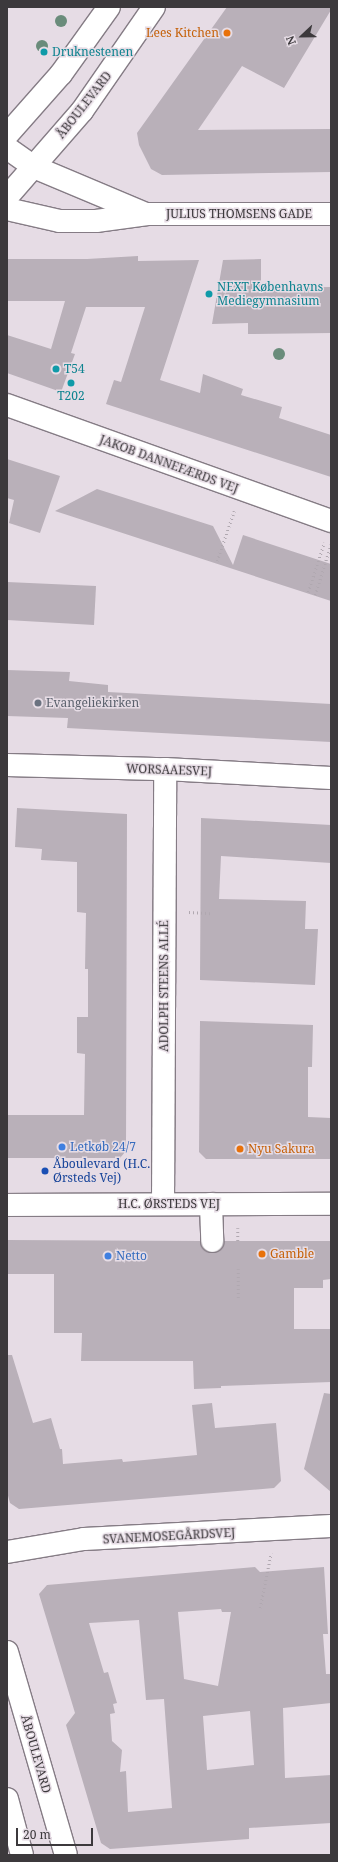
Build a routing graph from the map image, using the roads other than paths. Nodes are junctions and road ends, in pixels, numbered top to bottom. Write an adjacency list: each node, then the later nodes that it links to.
1 (109, 7): 3 (street)
2 (154, 7): 5 (street, ÅBOULEVARD)
3 (7, 135)
4 (7, 148): 5 (street, JULIUS THOMSENS GADE)
5 (34, 167): 6 (street, ÅBOULEVARD); 8 (street, JULIUS THOMSENS GADE)
6 (7, 197)
7 (7, 209): 8 (street, JULIUS THOMSENS GADE)
8 (148, 214): 9 (street, JULIUS THOMSENS GADE)
9 (331, 214)
10 (7, 405): 11 (street, JAKOB DANNEFÆRDS VEJ)
11 (328, 529)
12 (7, 766): 13 (street, WORSAAESVEJ)
13 (165, 769): 14 (street, WORSAAESVEJ); 15 (street, ADOLPH STEENS ALLÉ)
14 (331, 778)
15 (163, 1204): 16 (street, H.C. ØRSTEDS VEJ); 18 (street, H.C. ØRSTEDS VEJ)
16 (211, 1204): 17 (street, H.C. ØRSTEDS VEJ); 19 (street)
17 (331, 1204)
18 (7, 1205)
19 (212, 1241)
20 (331, 1526): 21 (street, SVANEMOSEGÅRDSVEJ)
21 (7, 1552)
22 (7, 1652): 25 (street, ÅBOULEVARD)
23 (7, 1799): 24 (street)
24 (22, 1855)
25 (66, 1855)

